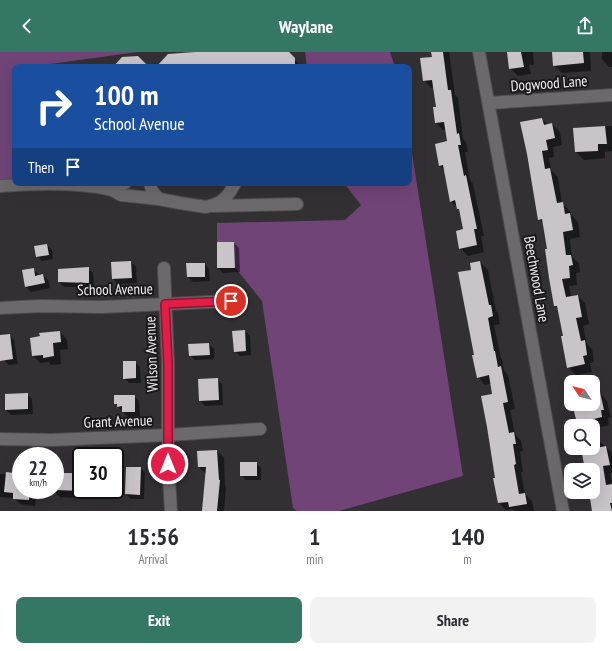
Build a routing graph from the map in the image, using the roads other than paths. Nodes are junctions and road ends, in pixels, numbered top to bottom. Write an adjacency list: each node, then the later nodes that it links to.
1 (479, 52): 3 (street, Beechwood Lane)
2 (612, 95): 3 (street, Dogwood Lane)
3 (489, 103): 22 (street, Beechwood Lane)
4 (12, 185): 5 (street)
5 (0, 186)
6 (89, 186): 10 (street)
7 (118, 186): 10 (street)
8 (151, 186): 11 (street)
9 (233, 186): 13 (street)
10 (112, 190): 11 (street)
11 (159, 199): 13 (street)
12 (297, 204): 13 (street)
13 (206, 206)
14 (164, 268): 16 (street, Wilson Avenue)
15 (231, 301): 16 (street, School Avenue)
16 (165, 304): 17 (street, School Avenue); 19 (street, Wilson Avenue)
17 (0, 308)
18 (260, 429): 19 (street, Grant Avenue)
19 (168, 435): 20 (street, Grant Avenue); 21 (street, Wilson Avenue)
20 (0, 439)
21 (171, 511)
22 (563, 511)

